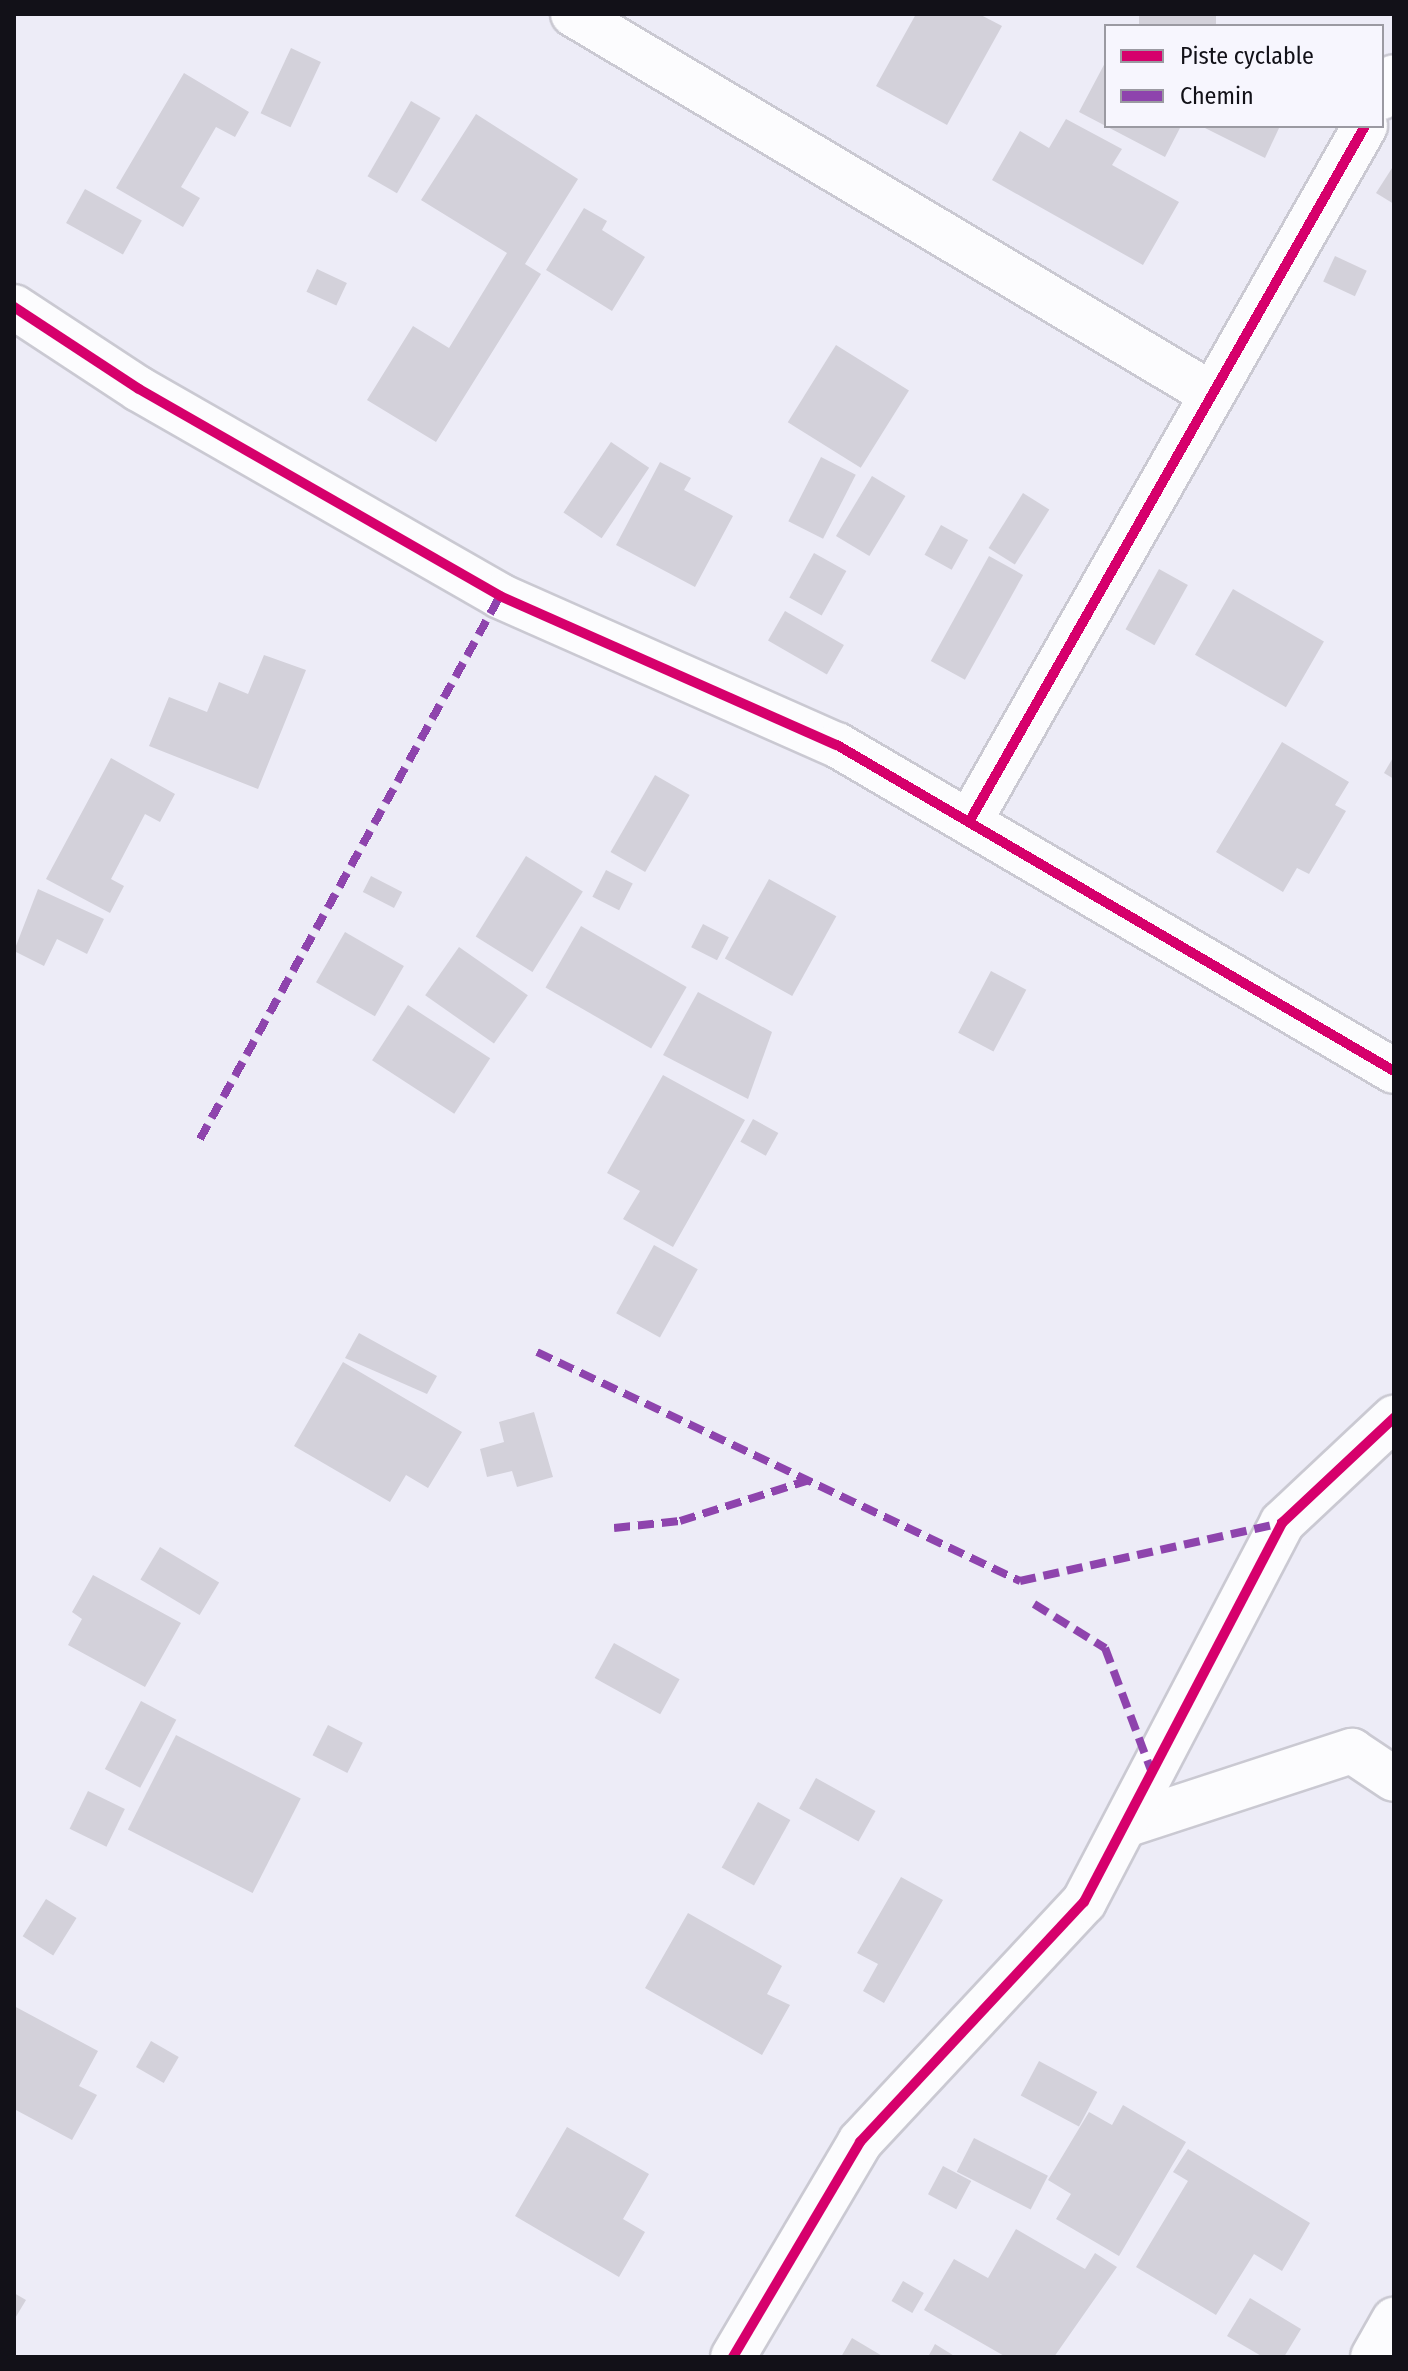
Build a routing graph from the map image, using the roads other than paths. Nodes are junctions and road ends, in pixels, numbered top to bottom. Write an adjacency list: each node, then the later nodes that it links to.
1 (573, 14): 4 (street)
2 (1364, 128): 4 (street)
3 (14, 307): 5 (street)
4 (1208, 392): 5 (street)
5 (969, 822): 6 (street)
6 (1394, 1071)
7 (1394, 1418): 9 (street)
8 (1394, 1779): 9 (street)
9 (1125, 1825): 11 (street)
10 (1394, 2320): 12 (street)
11 (733, 2357)
12 (1373, 2357)

